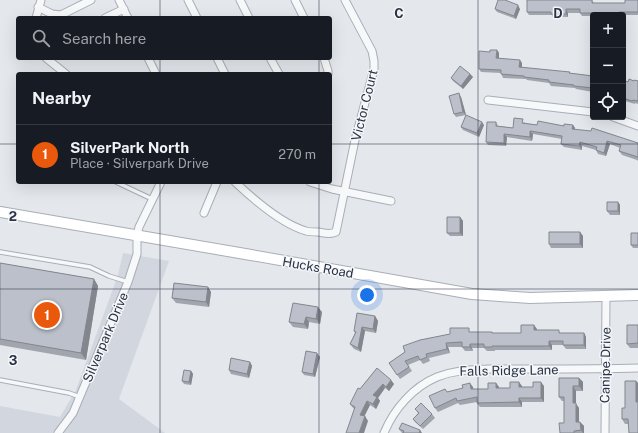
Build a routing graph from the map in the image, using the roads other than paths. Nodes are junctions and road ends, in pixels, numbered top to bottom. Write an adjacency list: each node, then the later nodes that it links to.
1 (41, 0): 8 (street)
2 (91, 0): 8 (street)
3 (119, 0): 9 (street)
4 (188, 0): 13 (street)
5 (240, 0): 14 (street)
6 (295, 0): 15 (street)
7 (346, 0): 35 (street, Victor Court)
8 (38, 8): 10 (street)
9 (124, 9): 11 (street); 12 (street)
10 (36, 16)
11 (109, 16)
12 (127, 16)
13 (196, 16)
14 (248, 16)
15 (303, 16)
16 (50, 60): 21 (street)
17 (149, 60): 22 (street)
18 (218, 60): 23 (street)
19 (271, 60): 24 (street)
20 (325, 60): 25 (street)
21 (64, 72)
22 (155, 72)
23 (224, 72)
24 (278, 72)
25 (328, 72)
26 (488, 100): 27 (street)
27 (590, 112)
28 (621, 120): 29 (street)
29 (638, 126)
30 (120, 184): 36 (lane)
31 (160, 184): 36 (street, Silverpark Drive)
32 (217, 184): 39 (street)
33 (236, 184): 35 (street, Victor Court)
34 (317, 184): 35 (street)
35 (344, 192): 37 (street)
36 (152, 199): 40 (street, Silverpark Drive)
37 (391, 201)
38 (0, 212): 40 (main road, Hucks Road)
39 (204, 213)
40 (137, 235): 42 (street, Silverpark Drive); 44 (main road, Hucks Road)
41 (0, 252): 42 (lane)
42 (128, 282): 48 (street, Silverpark Drive)
43 (638, 295): 44 (main road, Hucks Road)
44 (606, 296): 46 (street, Canipe Drive)
45 (638, 368): 46 (street, Falls Ridge Lane)
46 (605, 369): 50 (street, Falls Ridge Lane); 51 (street, Canipe Drive)
47 (0, 380): 48 (lane)
48 (80, 397): 49 (street, Silverpark Drive)
49 (58, 433)
50 (384, 433)
51 (605, 433)

